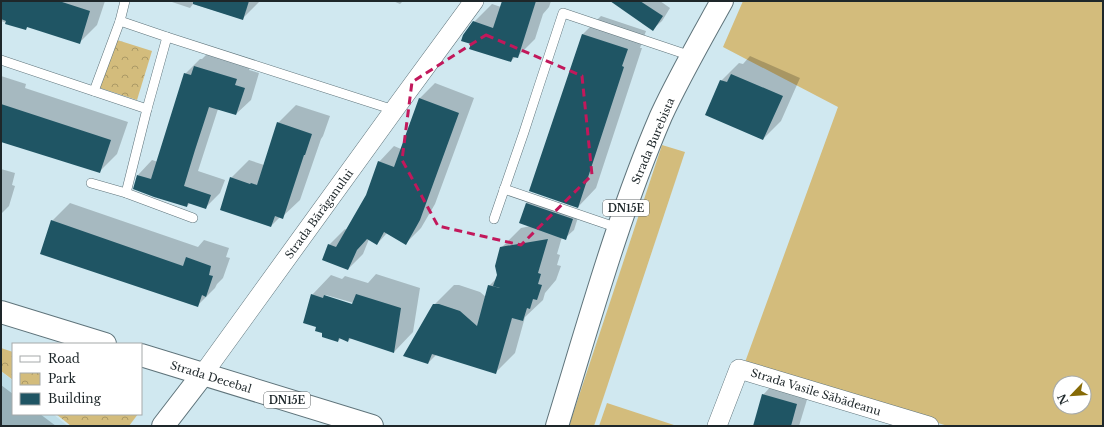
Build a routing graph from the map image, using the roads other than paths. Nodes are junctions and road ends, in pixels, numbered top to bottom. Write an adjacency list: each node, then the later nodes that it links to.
1 (125, 1): 4 (lane)
2 (474, 1): 10 (street, Strada Bărăganului)
3 (722, 1): 6 (main road, Strada Burebista / DN15E)
4 (120, 21): 5 (lane); 8 (lane)
5 (167, 37): 9 (lane); 10 (lane)
6 (691, 56): 12 (lane); 16 (main road, Strada Burebista / DN15E)
7 (1, 60): 8 (lane)
8 (94, 91): 9 (lane)
9 (147, 110): 13 (lane)
10 (394, 110): 20 (street, Strada Bărăganului)
11 (92, 183): 13 (lane)
12 (504, 189): 15 (lane); 16 (lane)
13 (126, 193): 14 (lane)
14 (193, 218)
15 (494, 219)
16 (618, 228): 23 (main road, Strada Burebista / DN15E)
17 (1, 312): 18 (main road)
18 (102, 343)
19 (142, 355): 20 (main road, Strada Decebal / DN15E)
20 (203, 374): 21 (main road, Strada Bărăganului); 22 (main road, Strada Decebal / DN15E)
21 (163, 426)
22 (372, 426)
23 (557, 426)
24 (717, 426): 25 (street, Strada Vasile Săbădeanu)
25 (929, 426)

